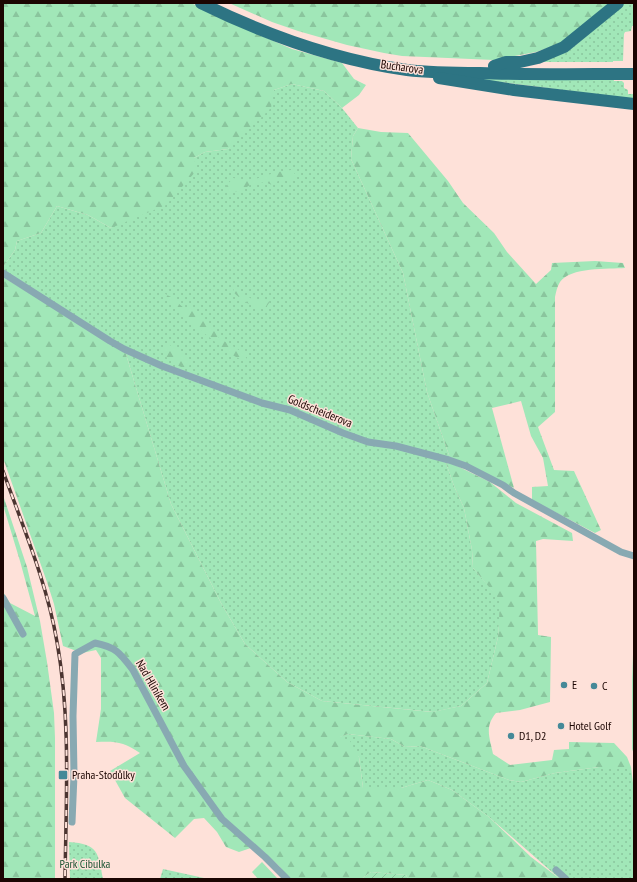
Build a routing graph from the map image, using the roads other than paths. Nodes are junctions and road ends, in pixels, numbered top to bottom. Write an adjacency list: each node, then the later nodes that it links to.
1 (201, 3): 4 (main road, Bucharova)
2 (217, 3): 4 (main road, Bucharova)
3 (618, 3): 6 (main road)
4 (345, 54): 5 (main road, Bucharova)
5 (368, 59): 6 (main road, Bucharova); 8 (main road, Bucharova)
6 (494, 66): 9 (main road, Bucharova)
7 (634, 67): 9 (main road)
8 (409, 70): 9 (main road, Bucharova); 11 (main road)
9 (613, 71): 10 (main road)
10 (634, 74)
11 (615, 102): 12 (main road); 13 (main road)
12 (634, 104)
13 (634, 107)
14 (3, 273): 15 (street, Goldscheiderova)
15 (634, 556)
16 (3, 598): 17 (street)
17 (23, 634)
18 (72, 822): 20 (street, Nad Hliníkem)
19 (556, 870): 21 (street)
20 (286, 879)
21 (566, 879)

